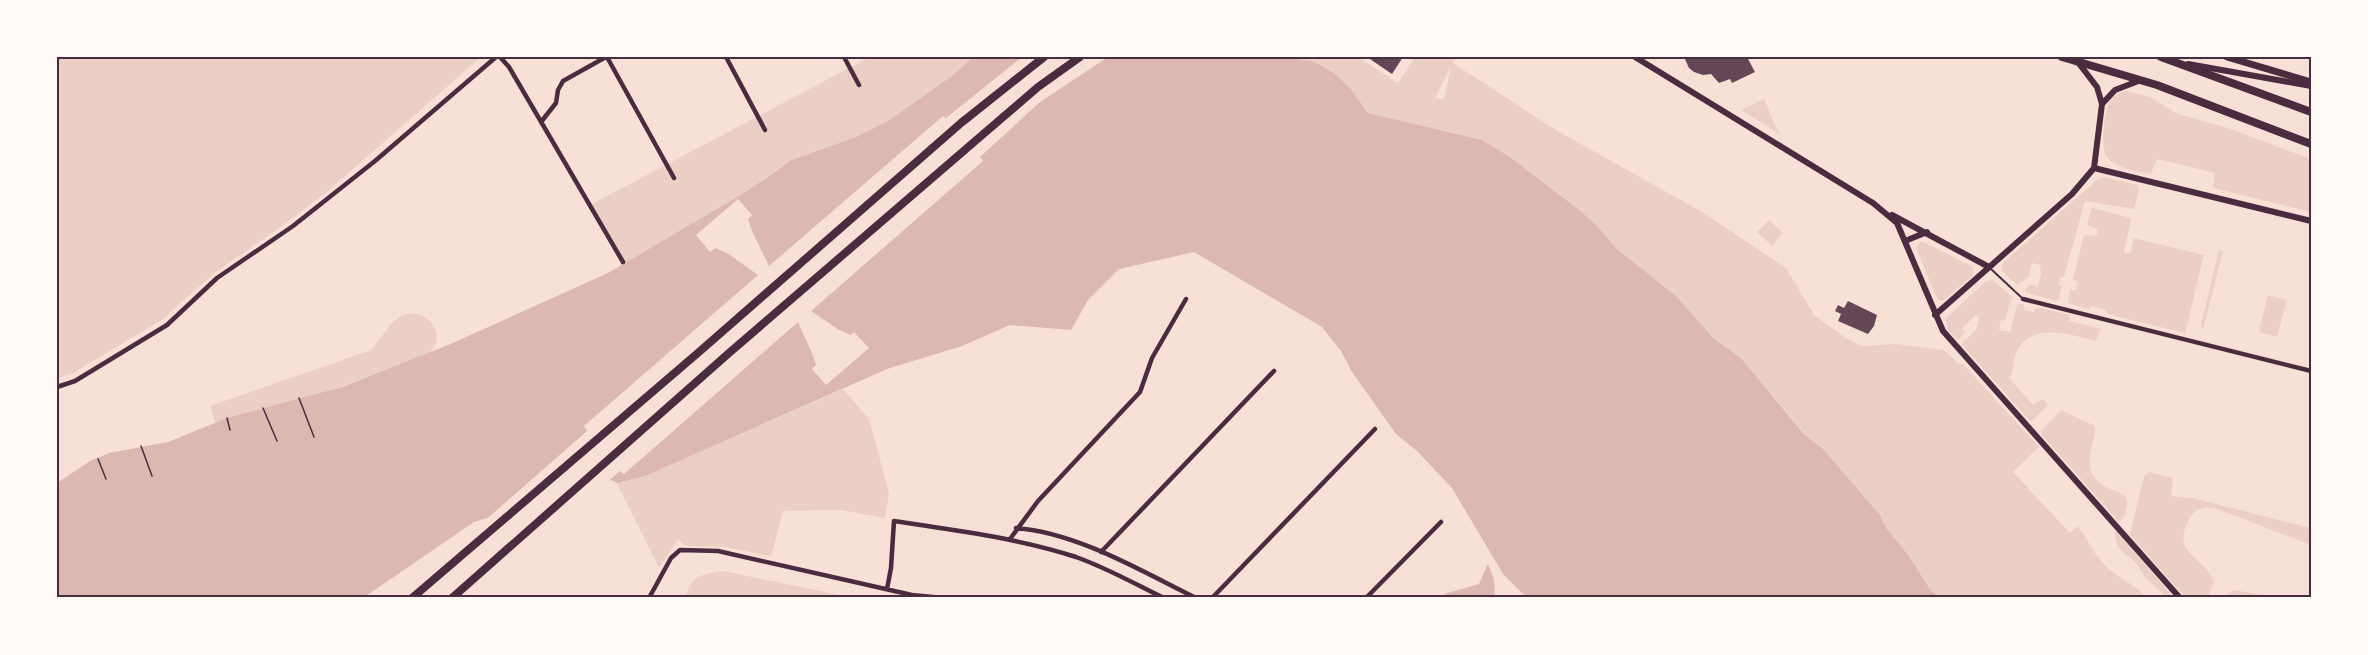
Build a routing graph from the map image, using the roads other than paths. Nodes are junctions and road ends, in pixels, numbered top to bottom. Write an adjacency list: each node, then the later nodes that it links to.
1 (498, 57): 17 (street); 34 (street)
2 (607, 57): 17 (street); 21 (street)
3 (726, 57): 18 (street)
4 (844, 57): 14 (street)
5 (1044, 57): 41 (main road)
6 (1080, 57): 42 (main road)
7 (1635, 57): 22 (street)
8 (2062, 57): 11 (main road)
9 (2227, 57): 13 (main road)
10 (2164, 58): 13 (street); 16 (main road)
11 (2077, 61): 12 (main road); 15 (street)
12 (2141, 80): 15 (street); 19 (main road)
13 (2311, 84)
14 (860, 85)
15 (2102, 104): 20 (street)
16 (2311, 112)
17 (541, 122): 27 (street)
18 (765, 130)
19 (2311, 144)
20 (2094, 168): 23 (street); 28 (street)
21 (674, 178)
22 (1886, 212): 24 (street); 25 (street)
23 (2311, 221)
24 (1901, 231): 25 (street); 26 (street)
25 (1924, 231): 26 (street); 28 (street)
26 (1905, 241): 31 (street)
27 (623, 262)
28 (1989, 267): 30 (lane); 31 (street)
29 (1186, 299): 37 (street)
30 (2023, 299): 33 (street)
31 (1935, 315): 49 (street)
32 (1274, 371): 39 (street)
33 (2311, 371)
34 (57, 387)
35 (1375, 429): 47 (street)
36 (1441, 522): 48 (street)
37 (1017, 528): 38 (street); 39 (street)
38 (1010, 539): 40 (street); 45 (street)
39 (1101, 552): 46 (street)
40 (887, 590): 43 (street); 44 (street)
41 (412, 598)
42 (452, 598)
43 (650, 598)
44 (943, 598)
45 (1164, 598)
46 (1196, 598)
47 (1212, 598)
48 (1366, 598)
49 (2180, 598)

